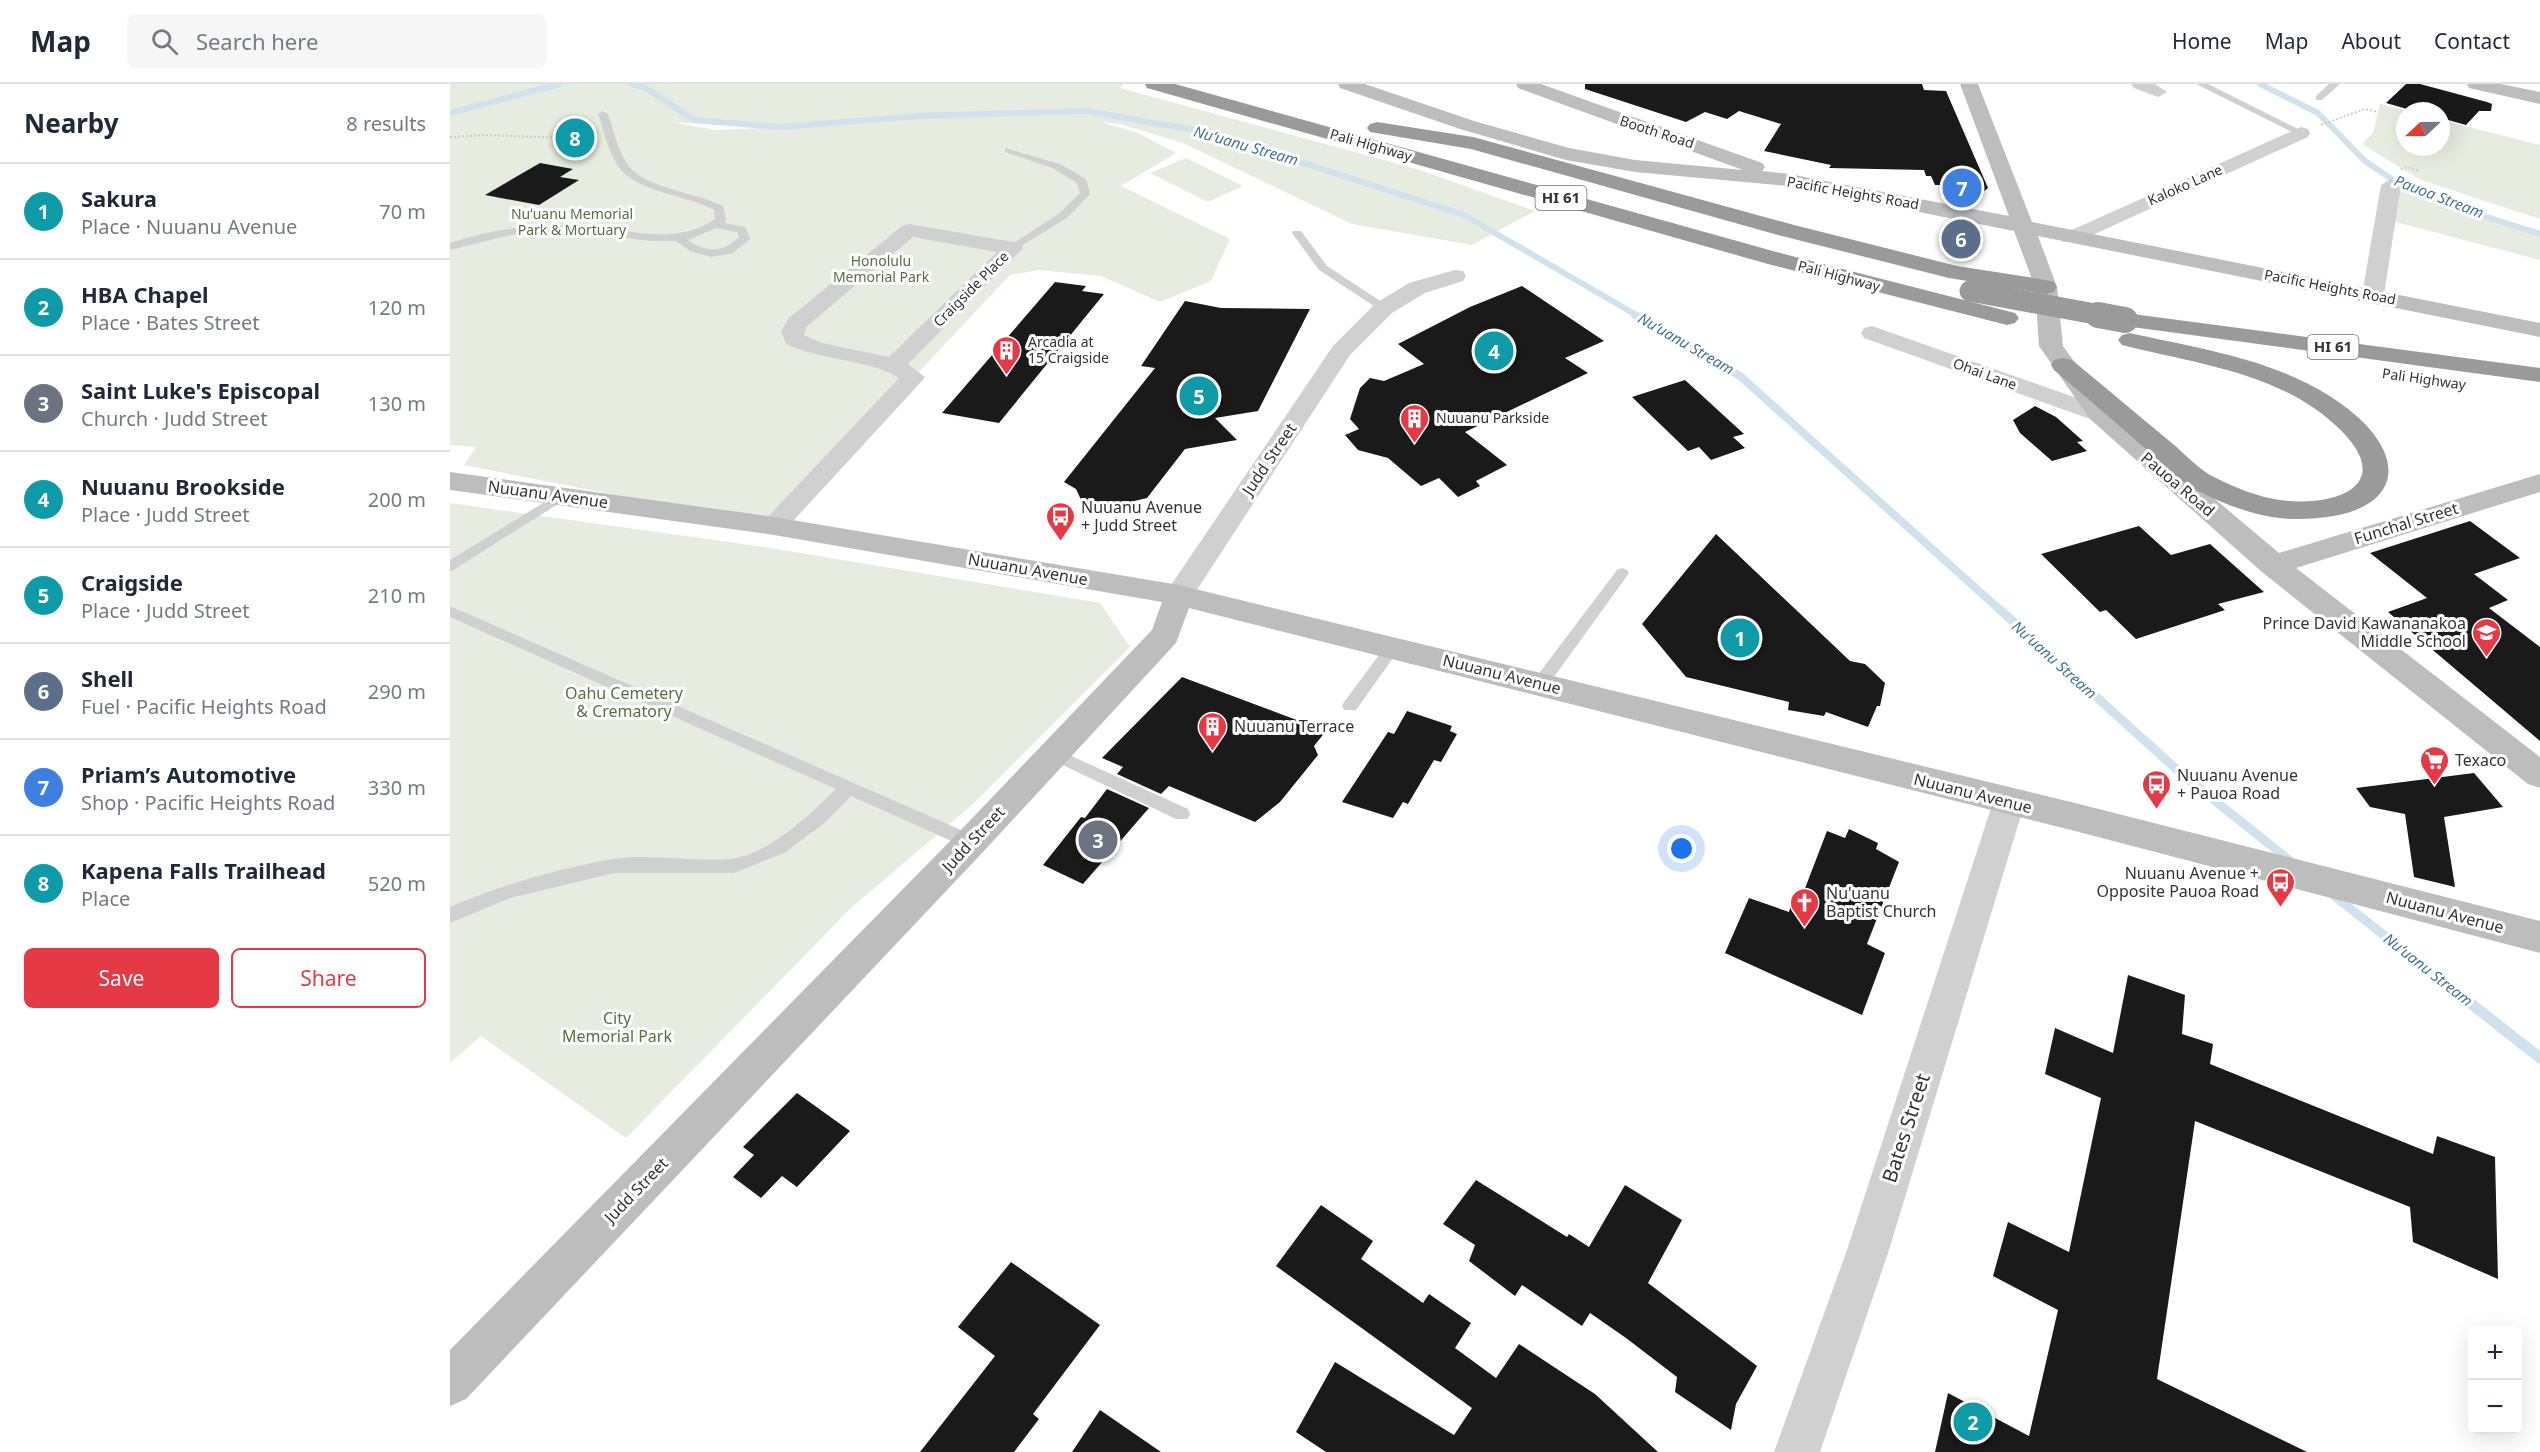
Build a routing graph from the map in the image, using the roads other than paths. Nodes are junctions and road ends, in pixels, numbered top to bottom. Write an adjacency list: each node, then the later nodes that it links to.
1 (1154, 84): 31 (highway, Pali Highway / HI 61)
2 (1213, 84): 14 (highway, Pali Highway / HI 61)
3 (1347, 84): 18 (main road, Pacific Heights Road)
4 (1525, 84): 16 (main road, Booth Road)
5 (1969, 84): 22 (main road, Pauoa Road)
6 (2140, 84): 10 (street)
7 (2201, 84): 15 (lane)
8 (2335, 84): 11 (lane)
9 (2476, 84): 12 (main road)
10 (2158, 92)
11 (2319, 98)
12 (2540, 98)
13 (603, 114): 21 (lane)
14 (1344, 122): 29 (highway); 31 (highway, Pali Highway / HI 61)
15 (2301, 133): 25 (street, Kaloko Lane)
16 (1683, 142): 18 (main road); 19 (main road, Booth Road)
17 (1009, 150): 27 (lane)
18 (1673, 170): 19 (main road, Pacific Heights Road)
19 (1789, 180): 22 (main road, Pacific Heights Road)
20 (2391, 185): 30 (street)
21 (715, 225): 24 (lane); 24 (lane)
22 (2022, 226): 25 (main road, Pacific Heights Road); 29 (main road, Pauoa Road)
23 (1297, 233): 32 (lane)
24 (678, 237): 26 (lane)
25 (2070, 238): 30 (main road, Pacific Heights Road)
26 (450, 247)
27 (1013, 248): 36 (street, Craigside Place); 36 (street, Craigside Place)
28 (1455, 276): 32 (street, Judd Street)
29 (2046, 287): 37 (main road, Pauoa Road)
30 (2373, 295): 34 (main road, Pacific Heights Road)
31 (1969, 300): 33 (highway, Pali Highway / HI 61)
32 (1384, 308): 48 (street, Judd Street)
33 (2128, 330): 37 (highway); 38 (highway, Pali Highway / HI 61); 39 (highway, Pali Highway / HI 61)
34 (2540, 330)
35 (1872, 333): 40 (street, Ohai Lane)
36 (894, 365): 44 (street)
37 (2063, 365): 40 (main road, Pauoa Road)
38 (2540, 375)
39 (2540, 396)
40 (2099, 414): 45 (main road, Pauoa Road)
41 (450, 481): 43 (main road, Nuuanu Avenue)
42 (2540, 483): 45 (main road, Funchal Street)
43 (561, 496): 44 (main road, Nuuanu Avenue); 46 (lane)
44 (774, 526): 48 (main road, Nuuanu Avenue)
45 (2272, 565): 54 (main road, Pauoa Road)
46 (450, 567)
47 (1622, 573): 51 (lane)
48 (1179, 595): 50 (main road, Nuuanu Avenue); 53 (main road, Judd Street)
49 (450, 611): 55 (lane)
50 (1393, 647): 51 (main road, Nuuanu Avenue); 52 (lane)
51 (1540, 684): 56 (main road, Nuuanu Avenue)
52 (1350, 706)
53 (1053, 753): 57 (lane); 58 (main road, Judd Street)
54 (2540, 775)
55 (849, 787): 58 (lane); 59 (lane)
56 (2009, 802): 60 (main road, Nuuanu Avenue); 62 (street, Bates Street)
57 (1182, 814)
58 (971, 842): 61 (main road, Judd Street)
59 (450, 915)
60 (2536, 934)
61 (450, 1383)
62 (1797, 1452)

